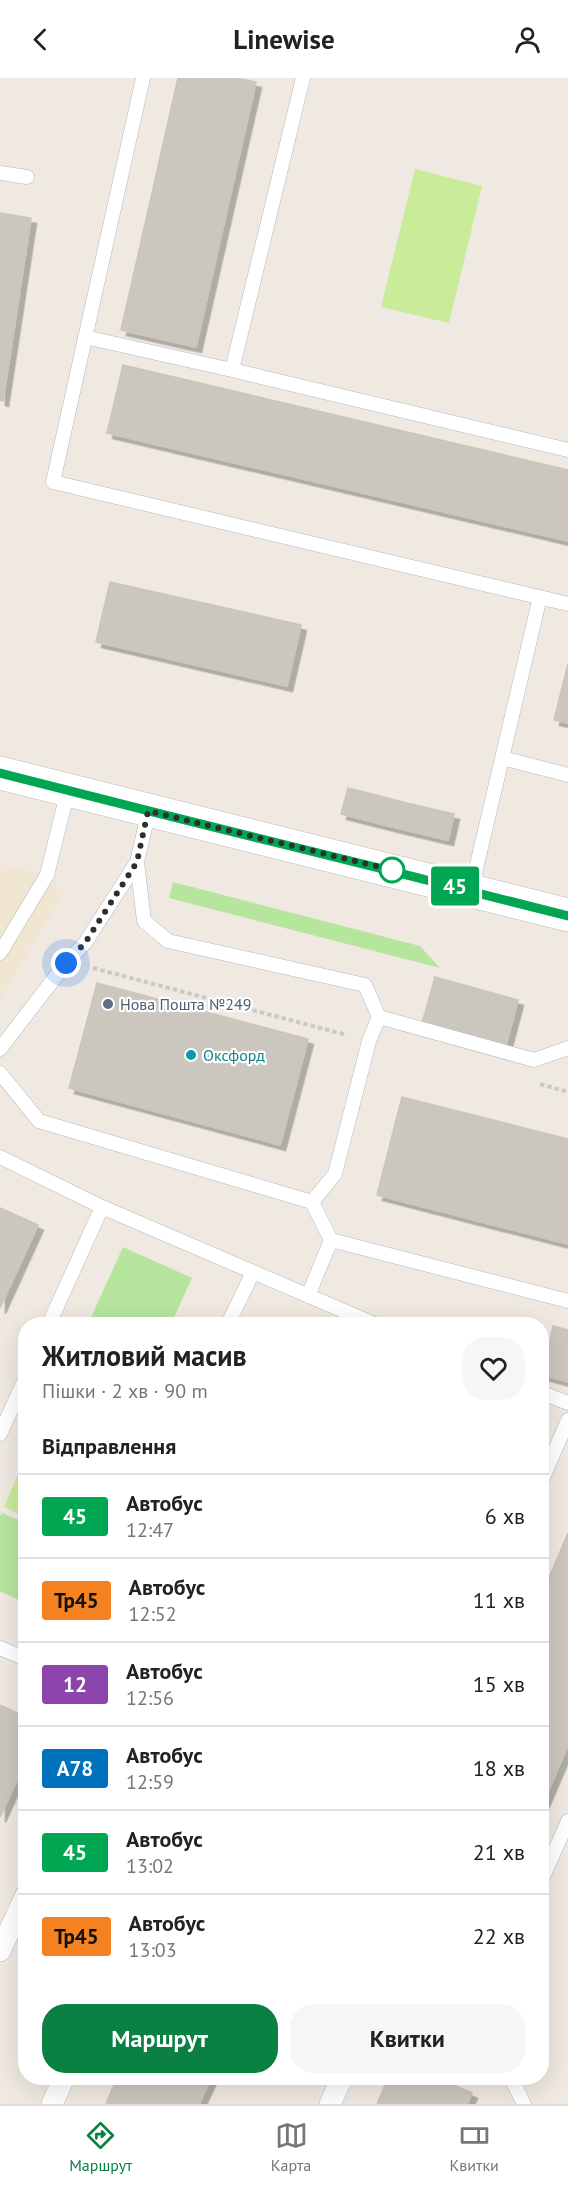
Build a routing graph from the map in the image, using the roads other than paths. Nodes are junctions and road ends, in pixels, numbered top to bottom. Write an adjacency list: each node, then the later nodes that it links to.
1 (143, 78): 5 (lane)
2 (303, 78): 6 (lane)
3 (0, 173): 4 (lane)
4 (27, 177)
5 (85, 337): 6 (lane); 8 (lane)
6 (232, 370): 7 (lane)
7 (568, 450)
8 (540, 597): 9 (lane); 10 (lane)
9 (568, 604)
10 (502, 758): 12 (lane); 16 (lane)
11 (0, 773): 13 (main road)
12 (568, 775)
13 (68, 790): 14 (main road); 18 (lane)
14 (148, 811): 15 (lane); 16 (main road)
15 (137, 862): 19 (lane); 21 (lane)
16 (471, 890): 17 (main road)
17 (568, 915)
18 (0, 953)
19 (379, 1017): 20 (lane); 24 (lane)
20 (568, 1048)
21 (0, 1049)
22 (0, 1073): 24 (lane)
23 (0, 1157): 25 (lane)
24 (312, 1202): 26 (lane)
25 (102, 1206): 27 (lane); 30 (lane)
26 (331, 1240): 28 (lane); 29 (lane)
27 (253, 1272): 28 (lane); 31 (lane)
28 (308, 1296): 32 (lane)
29 (568, 1301)
30 (52, 1317)
31 (231, 1317)
32 (358, 1317)
33 (18, 1395): 37 (lane)
34 (549, 1395): 35 (lane)
35 (568, 1403)
36 (568, 1420): 38 (lane)
37 (0, 1434)
38 (549, 1464)
39 (0, 1648): 40 (lane)
40 (18, 1656)
41 (568, 1821): 42 (lane)
42 (549, 1863)
43 (18, 1912): 44 (street)
44 (0, 1951)
45 (61, 2085): 48 (street)
46 (339, 2085): 49 (street)
47 (514, 2085): 50 (lane)
48 (52, 2104)
49 (330, 2104)
50 (524, 2104)

